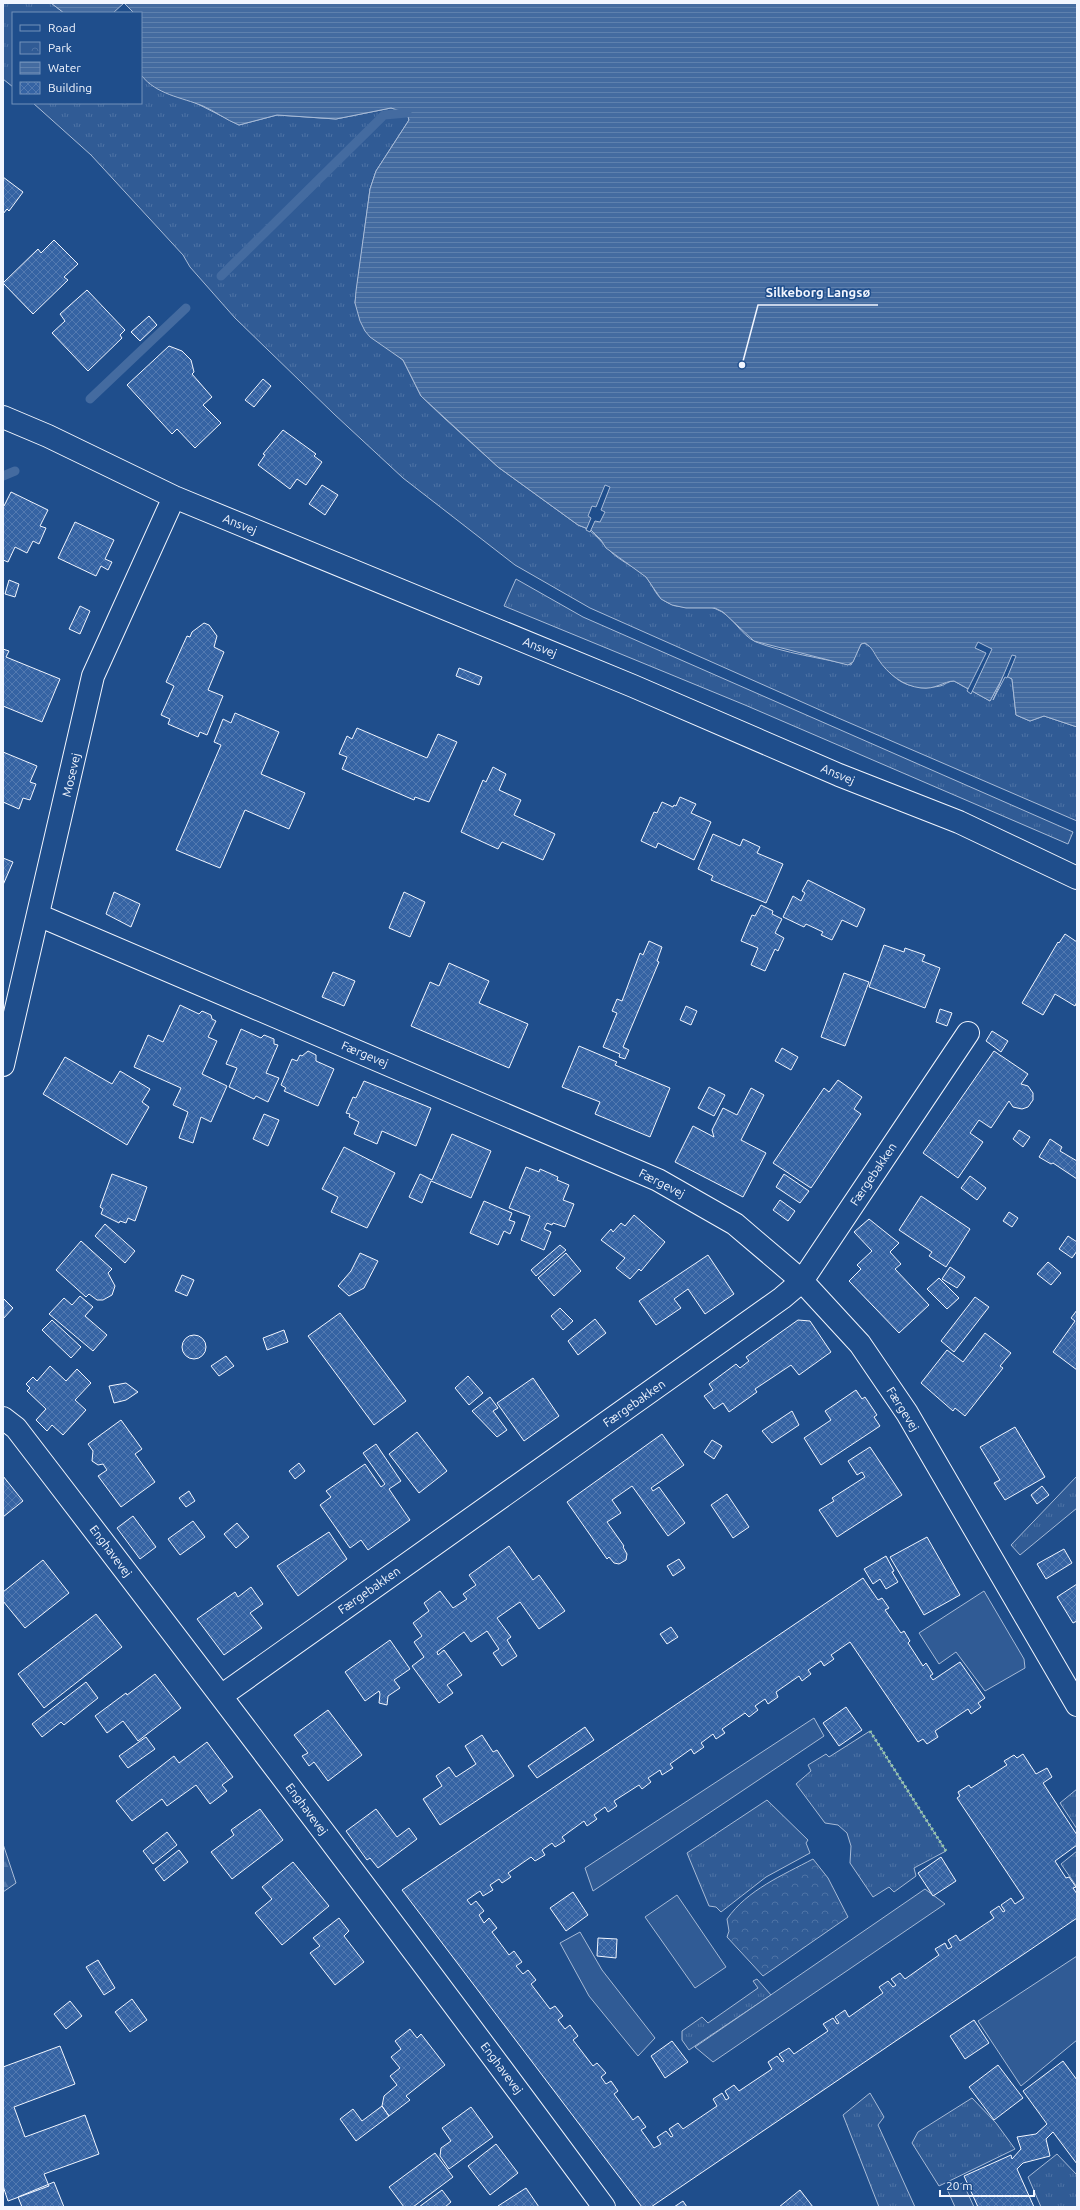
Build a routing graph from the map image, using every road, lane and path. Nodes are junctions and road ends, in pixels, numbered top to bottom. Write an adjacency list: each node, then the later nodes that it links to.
1 (3, 417): 2 (street, Ansvej)
2 (174, 497): 3 (street, Ansvej); 4 (street, Mosevej)
3 (1077, 878)
4 (38, 915): 6 (street, Mosevej); 7 (street, Færgevej)
5 (968, 1033): 7 (street, Færgebakken)
6 (3, 1066)
7 (802, 1281): 9 (street, Færgebakken); 10 (street, Færgevej)
8 (3, 1418): 9 (street, Enghavevej)
9 (221, 1696): 11 (street, Enghavevej)
10 (1077, 1705)
11 (604, 2207)

